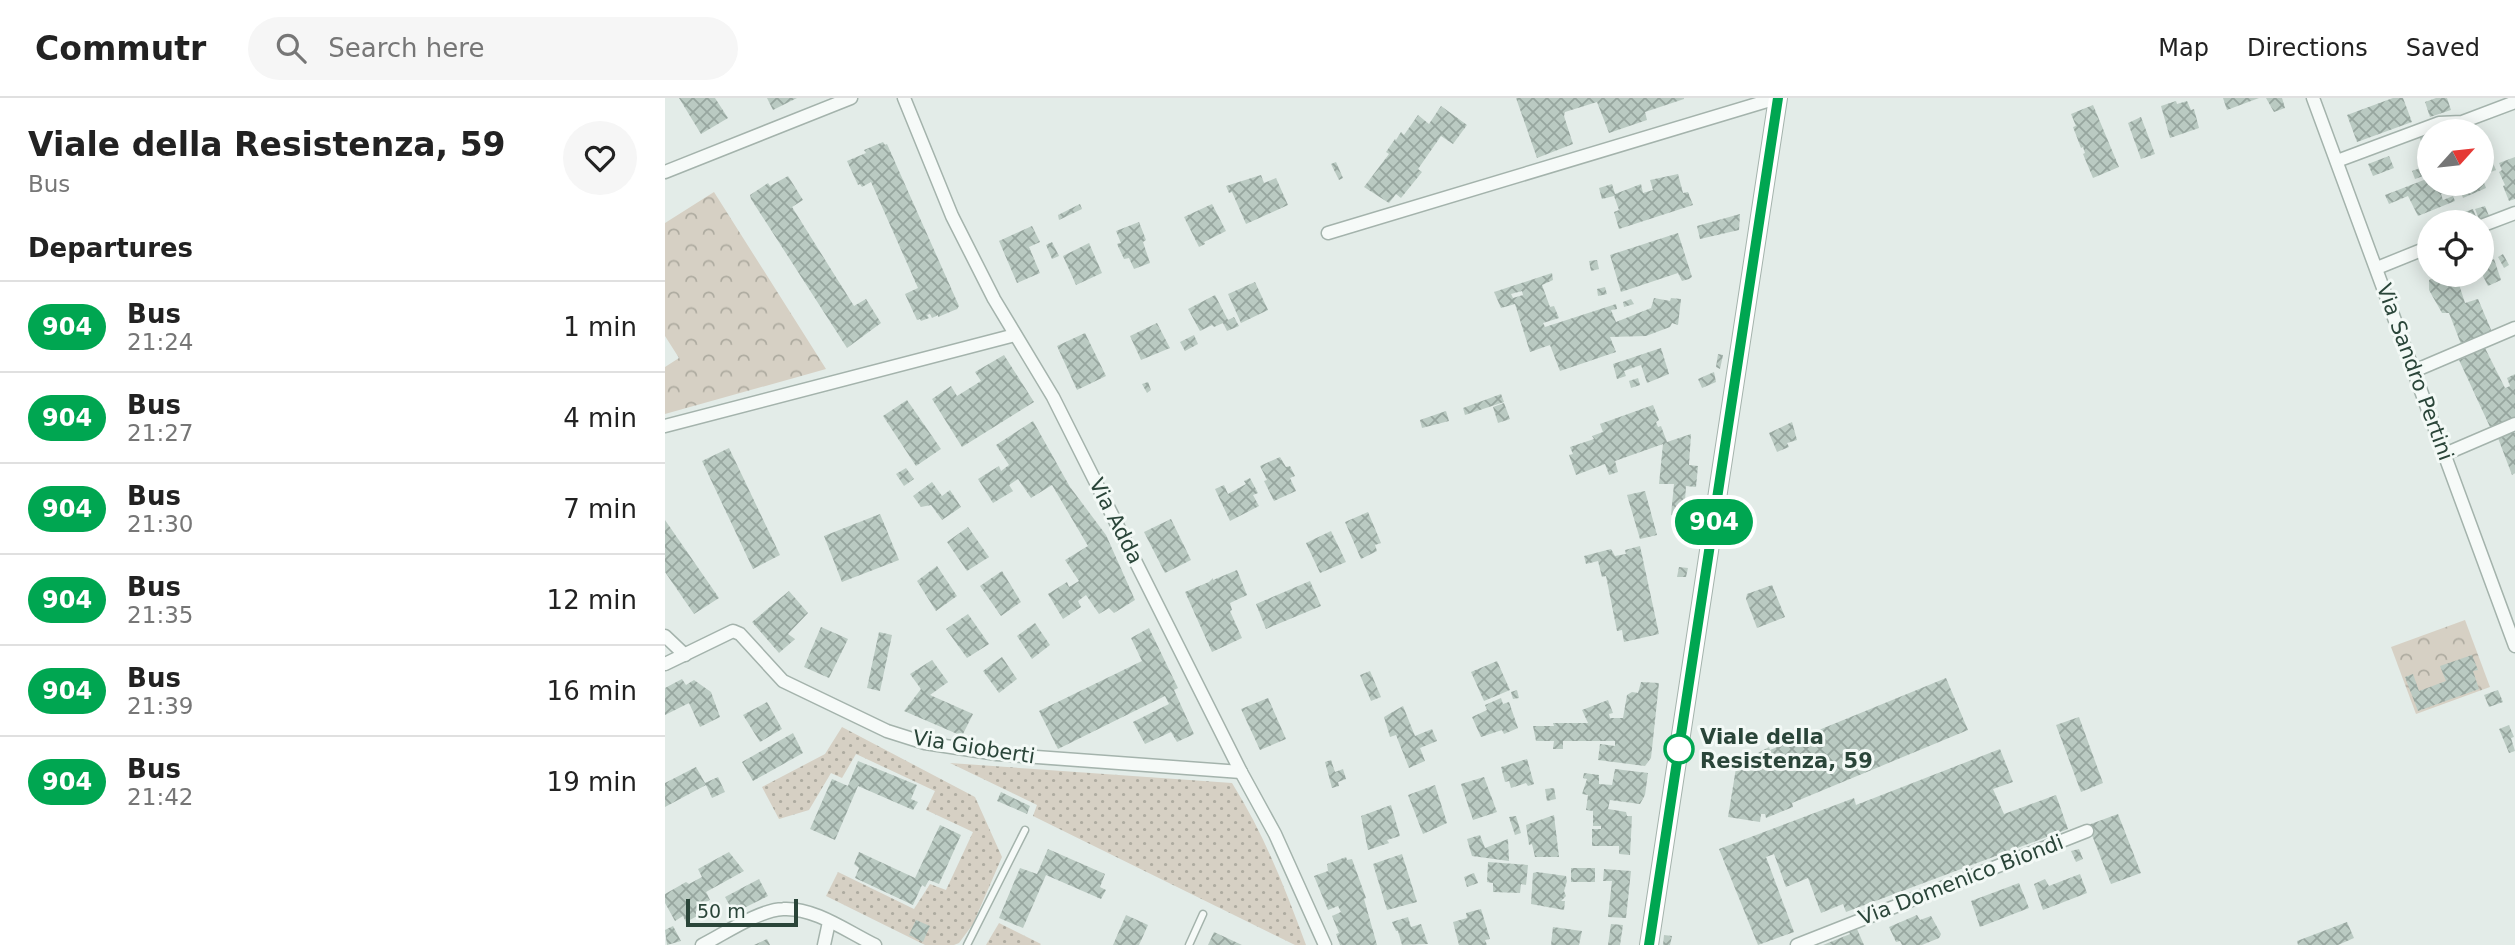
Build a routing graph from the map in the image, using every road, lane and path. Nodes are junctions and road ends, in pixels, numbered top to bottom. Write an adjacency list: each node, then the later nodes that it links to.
1 (851, 98): 7 (street)
2 (904, 98): 14 (street, Via Adda)
3 (1778, 98): 10 (street); 34 (main road)
4 (2313, 98): 6 (street, Via Sandro Pertini)
5 (2515, 102): 6 (street)
6 (2337, 162): 12 (street, Via Sandro Pertini)
7 (665, 172)
8 (2515, 213): 9 (street)
9 (2494, 221)
10 (1328, 233)
11 (2417, 252): 12 (street)
12 (2377, 268): 15 (street, Via Sandro Pertini)
13 (2515, 328): 15 (street)
14 (1015, 335): 17 (street); 23 (street, Via Adda)
15 (2414, 371): 18 (street, Via Sandro Pertini)
16 (2515, 424): 18 (street)
17 (665, 426)
18 (2445, 454): 20 (street, Via Sandro Pertini)
19 (665, 636): 21 (street)
20 (2515, 646)
21 (685, 655): 22 (street, Via Gioberti); 23 (street, Via Gioberti)
22 (665, 664)
23 (1241, 772): 33 (street, Via Adda)
24 (1025, 830): 31 (lane)
25 (2087, 831): 35 (street, Via Domenico Biondi)
26 (1203, 914): 32 (lane)
27 (829, 922): 28 (street); 29 (street); 30 (street)
28 (702, 945)
29 (824, 945)
30 (875, 945)
31 (967, 945)
32 (1189, 945)
33 (1325, 945)
34 (1649, 945)
35 (1797, 945)

